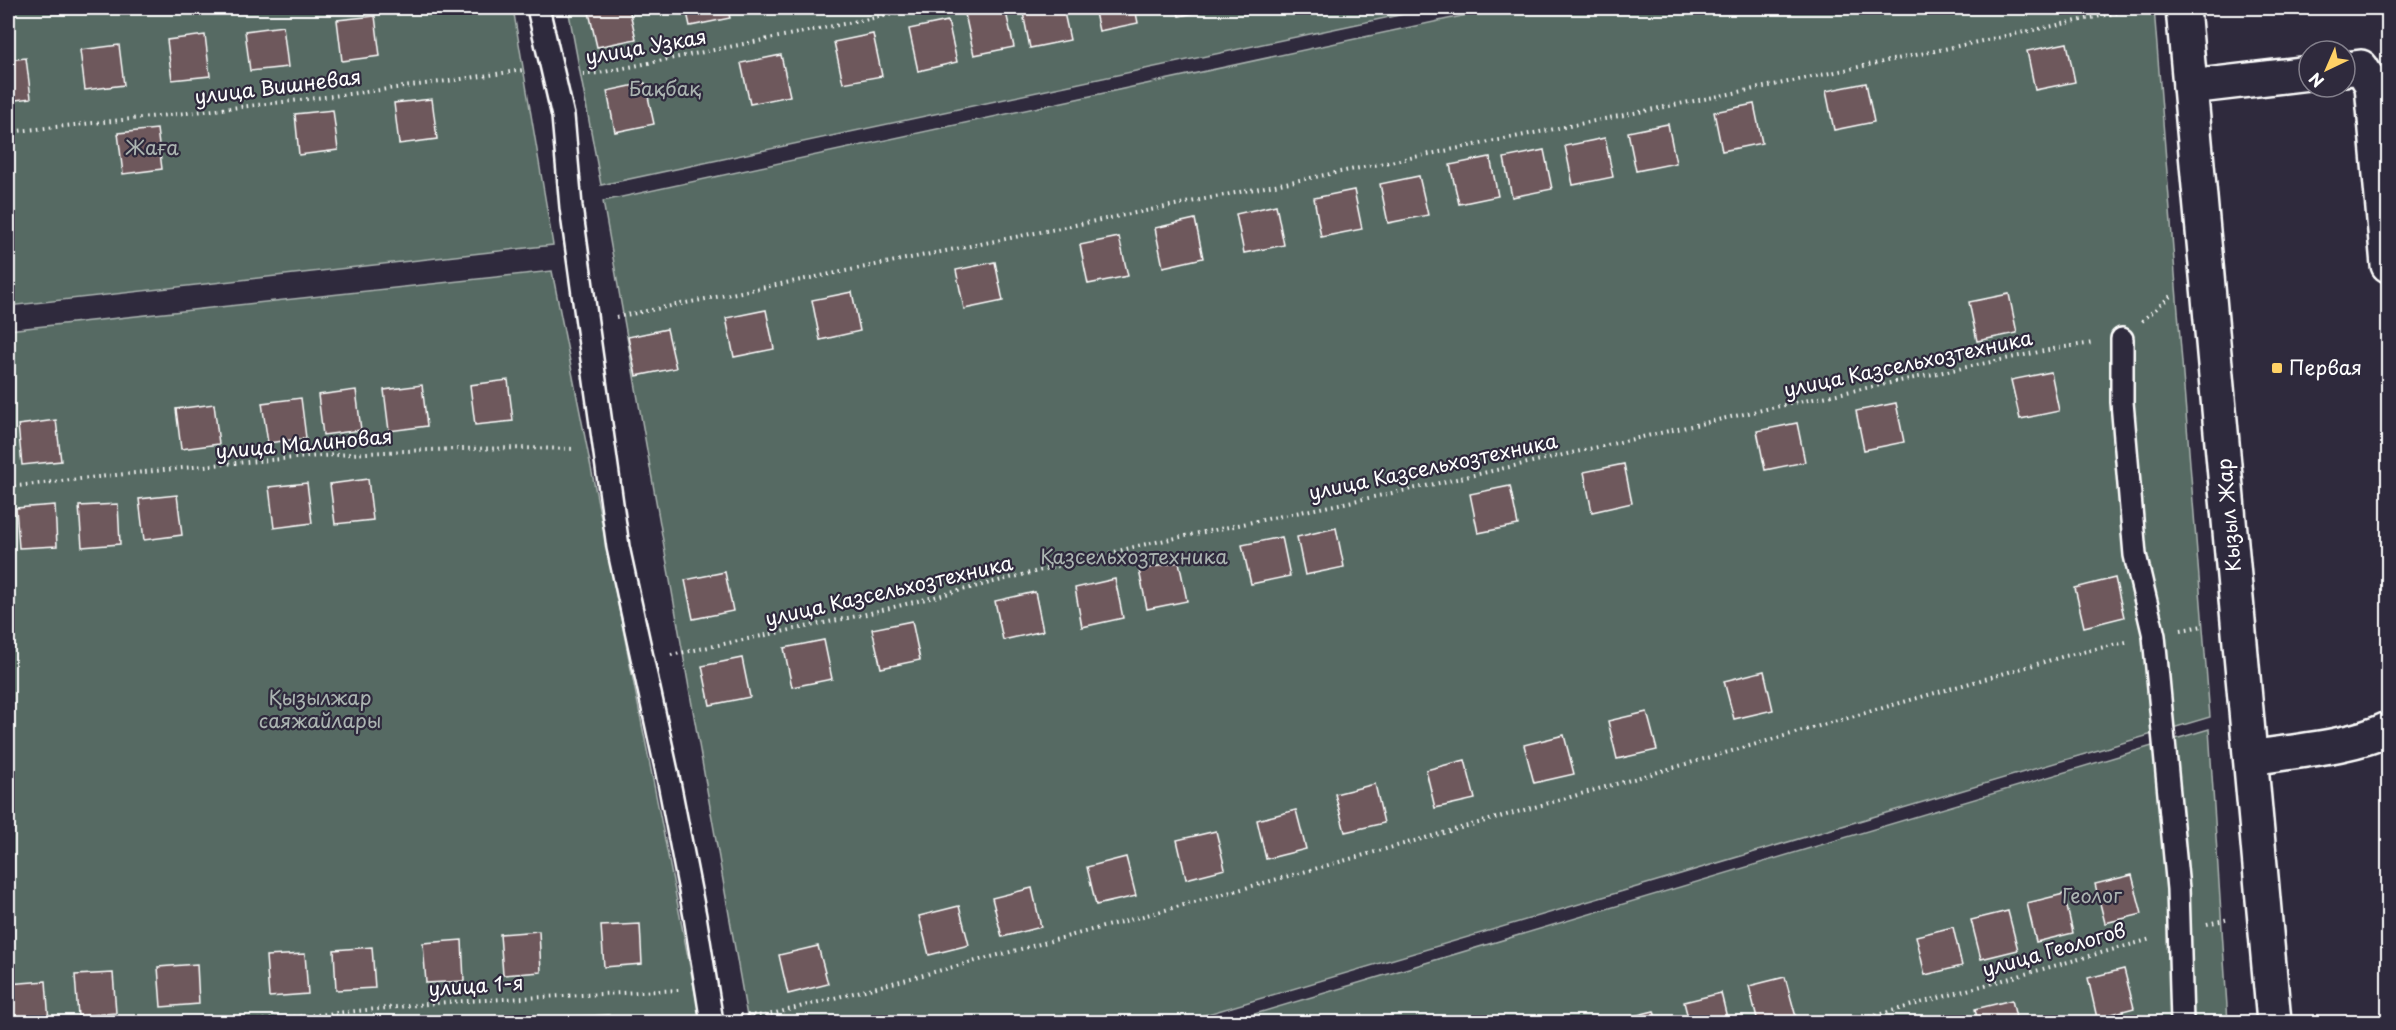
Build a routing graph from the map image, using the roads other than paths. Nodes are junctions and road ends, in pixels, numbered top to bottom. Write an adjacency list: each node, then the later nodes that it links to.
1 (538, 8): 10 (lane)
2 (2183, 8): 5 (main road, Кызыл Жар)
3 (2357, 68): 6 (main road)
4 (2297, 74): 5 (main road)
5 (2190, 87): 9 (main road, Кызыл Жар)
6 (2388, 266)
7 (2122, 339): 11 (lane)
8 (2388, 729): 9 (main road)
9 (2251, 758): 12 (main road, Кызыл Жар)
10 (712, 1023)
11 (2182, 1023)
12 (2274, 1023)

